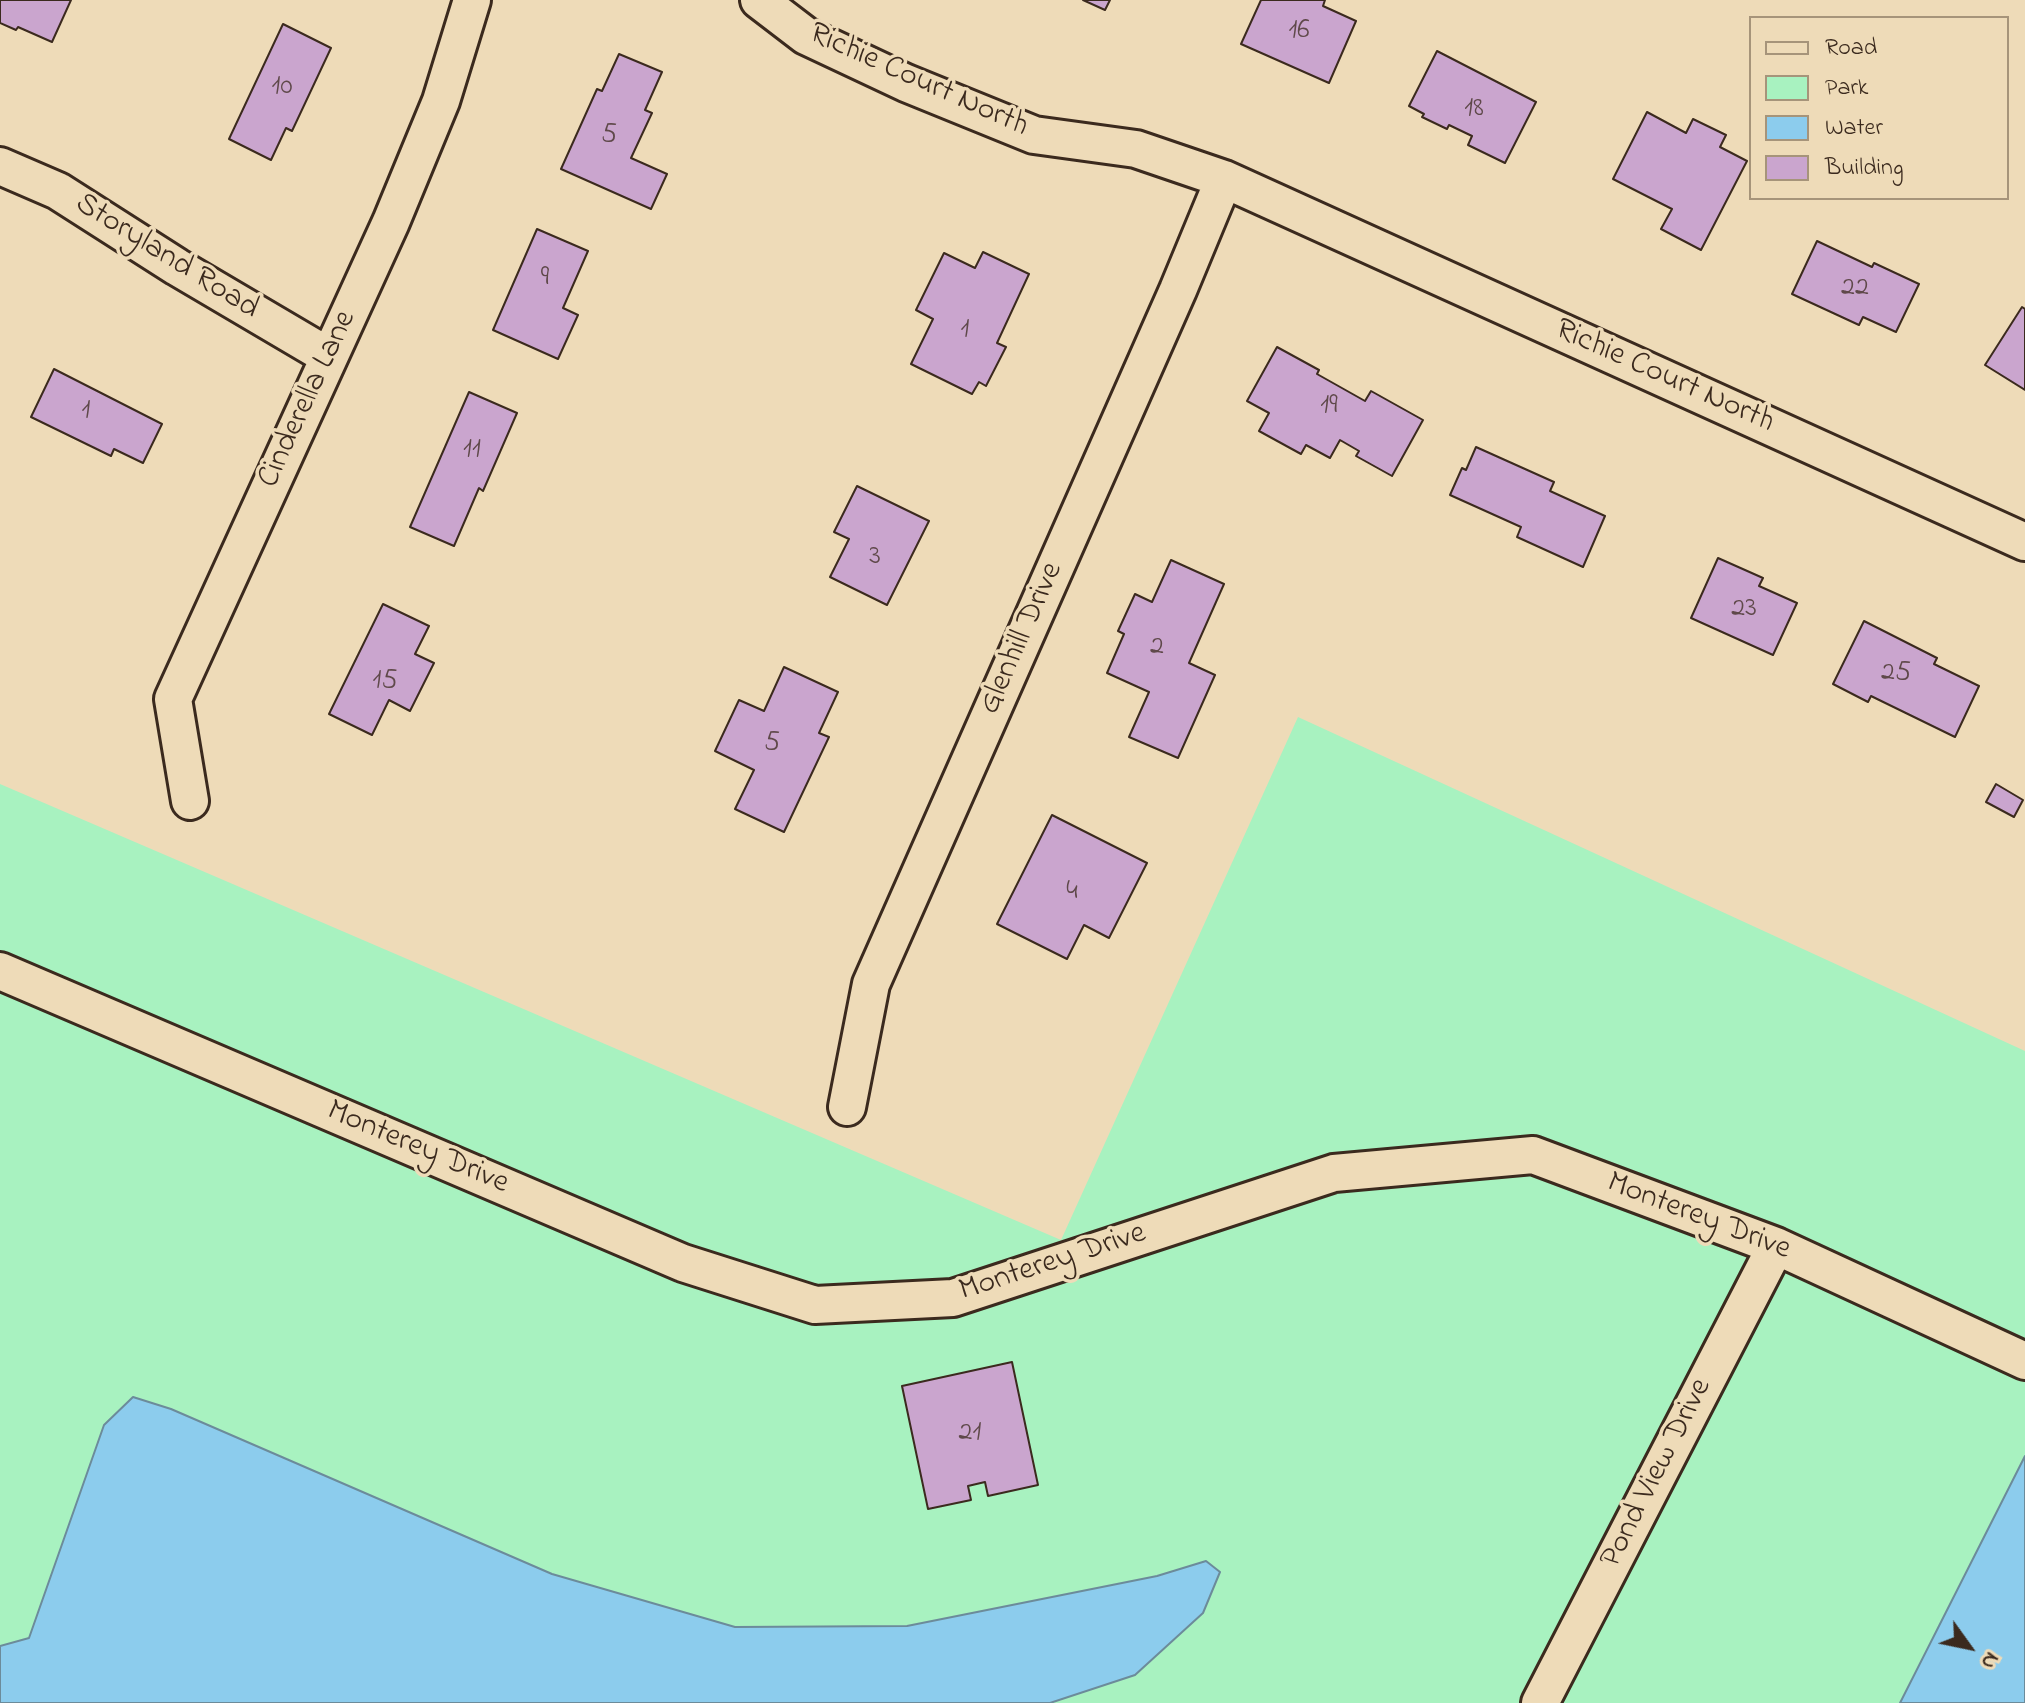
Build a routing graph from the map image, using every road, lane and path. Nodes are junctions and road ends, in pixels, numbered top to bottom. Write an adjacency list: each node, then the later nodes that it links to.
1 (472, 0): 5 (street, Cinderella Lane)
2 (759, 0): 4 (street, Richie Court North)
3 (0, 166): 5 (street, Storyland Road)
4 (1224, 179): 6 (street, Richie Court North); 9 (street, Glenhill Drive)
5 (328, 356): 7 (street, Cinderella Lane)
6 (2025, 542)
7 (190, 801)
8 (0, 971): 10 (street, Monterey Drive)
9 (847, 1107)
10 (1776, 1246): 11 (street, Monterey Drive); 12 (street, Pond View Drive)
11 (2025, 1361)
12 (1540, 1703)

